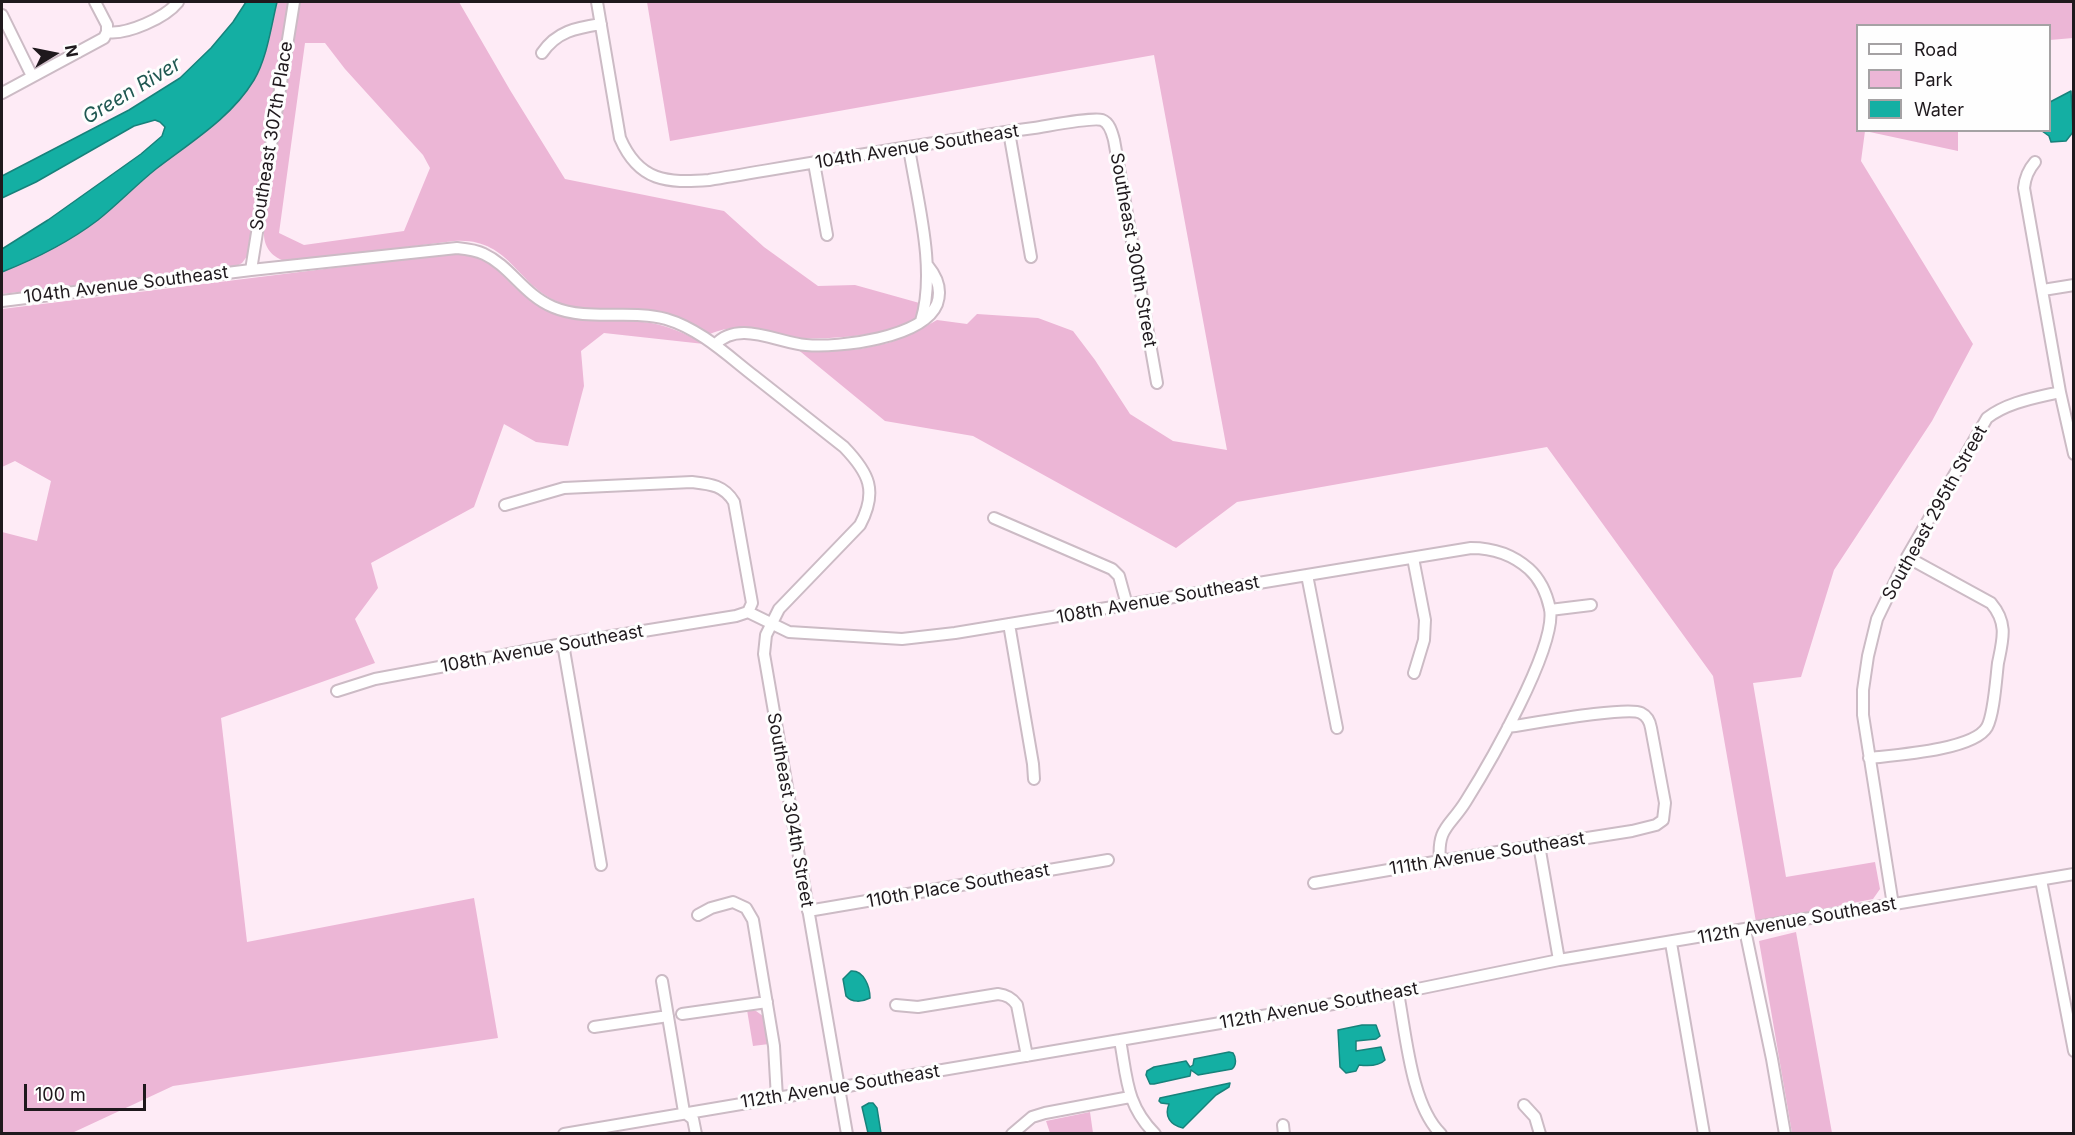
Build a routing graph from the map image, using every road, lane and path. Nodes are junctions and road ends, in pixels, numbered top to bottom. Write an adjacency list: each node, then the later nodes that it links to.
1 (95, 2): 7 (street)
2 (178, 2): 7 (street)
3 (294, 2): 18 (street, Southeast 307th Place)
4 (597, 2): 6 (street)
5 (2, 15): 9 (street)
6 (601, 24): 8 (street); 15 (street, 104th Avenue Southeast)
7 (107, 32): 9 (street)
8 (542, 53)
9 (32, 76): 10 (street)
10 (2, 93)
11 (1102, 120): 12 (street, 104th Avenue Southeast); 23 (street, Southeast 300th Street)
12 (1009, 132): 13 (street, 104th Avenue Southeast); 17 (street)
13 (909, 148): 15 (street, 104th Avenue Southeast); 22 (street)
14 (2035, 162): 20 (street)
15 (814, 163): 16 (street)
16 (827, 235)
17 (1031, 257)
18 (250, 270): 21 (street, 104th Avenue Southeast); 22 (street)
19 (2073, 285): 20 (street)
20 (2043, 290): 24 (street)
21 (2, 301)
22 (715, 345): 35 (street)
23 (1157, 383)
24 (2060, 392): 25 (street); 28 (street, Southeast 295th Street)
25 (2073, 454)
26 (506, 505): 34 (street)
27 (994, 518): 31 (street)
28 (1907, 557): 42 (street, Southeast 295th Street); 42 (street)
29 (1413, 558): 30 (street, 108th Avenue Southeast); 33 (street, 108th Avenue Southeast); 38 (street)
30 (1307, 575): 31 (street, 108th Avenue Southeast); 41 (street)
31 (1127, 605): 36 (street, 108th Avenue Southeast)
32 (1591, 605): 33 (street)
33 (1550, 610): 40 (street)
34 (748, 612): 35 (street); 37 (street, 108th Avenue Southeast)
35 (771, 624): 36 (street, 108th Avenue Southeast); 52 (street, Southeast 304th Street)
36 (1009, 624): 43 (street)
37 (563, 644): 39 (street, 108th Avenue Southeast); 47 (street)
38 (1414, 673)
39 (337, 691)
40 (1508, 727): 44 (street, 111th Avenue Southeast); 46 (street)
41 (1337, 728)
42 (1869, 758): 51 (street, Southeast 295th Street)
43 (1034, 779)
44 (1539, 845): 46 (street, 111th Avenue Southeast); 56 (street)
45 (1108, 860): 52 (street, 110th Place Southeast)
46 (1440, 861): 50 (street, 111th Avenue Southeast)
47 (602, 865)
48 (2073, 874): 49 (street, 112th Avenue Southeast)
49 (2042, 880): 51 (street, 112th Avenue Southeast); 65 (street)
50 (1314, 883)
51 (1893, 905): 54 (street, 112th Avenue Southeast)
52 (808, 911): 67 (street, Southeast 304th Street)
53 (698, 915): 59 (street)
54 (1745, 930): 55 (street, 112th Avenue Southeast); 80 (street)
55 (1671, 943): 56 (street, 112th Avenue Southeast); 79 (street)
56 (1559, 960): 58 (street, 112th Avenue Southeast)
57 (662, 981): 62 (street)
58 (1398, 993): 64 (street, 112th Avenue Southeast); 72 (street)
59 (767, 1002): 61 (street); 69 (street)
60 (896, 1005): 66 (street)
61 (682, 1014)
62 (668, 1016): 63 (street); 71 (street)
63 (594, 1027)
64 (1120, 1040): 66 (street, 112th Avenue Southeast); 68 (street)
65 (2073, 1051)
66 (1027, 1056): 67 (street, 112th Avenue Southeast)
67 (840, 1088): 69 (street, 112th Avenue Southeast); 75 (street, Southeast 304th Street)
68 (1130, 1097): 76 (street); 77 (street)
69 (777, 1098): 71 (street, 112th Avenue Southeast)
70 (1524, 1105): 78 (street)
71 (684, 1112): 73 (street, 112th Avenue Southeast); 74 (street)
72 (1438, 1133)
73 (564, 1134)
74 (696, 1134)
75 (847, 1134)
76 (1012, 1134)
77 (1155, 1134)
78 (1540, 1134)
79 (1704, 1134)
80 (1785, 1134)

